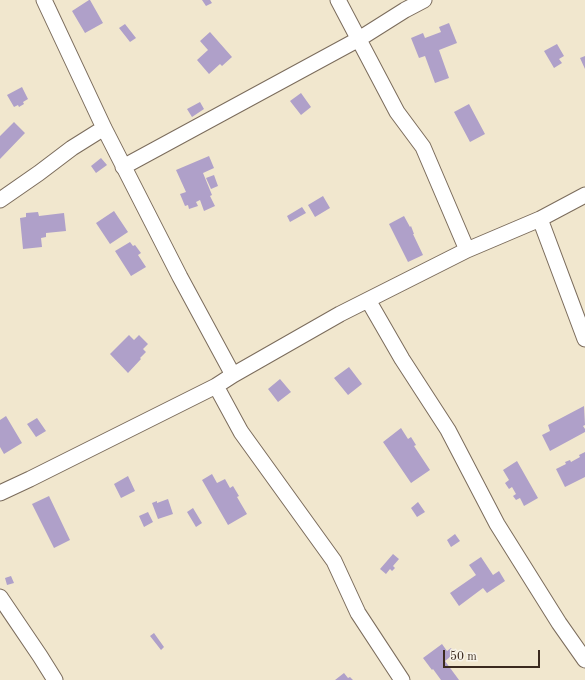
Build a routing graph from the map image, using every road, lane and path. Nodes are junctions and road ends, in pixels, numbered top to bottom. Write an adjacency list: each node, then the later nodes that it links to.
1 (44, 0): 5 (street)
2 (338, 0): 4 (street)
3 (424, 0): 4 (street)
4 (359, 39): 6 (street); 10 (street)
5 (104, 128): 6 (street); 8 (street)
6 (124, 167): 13 (street)
7 (585, 195): 9 (street)
8 (0, 200)
9 (540, 219): 10 (street); 12 (street)
10 (467, 250): 11 (street)
11 (368, 300): 13 (street); 17 (street)
12 (585, 339)
13 (233, 375): 14 (street)
14 (216, 386): 15 (street); 19 (street)
15 (0, 493)
16 (0, 597): 18 (street)
17 (585, 660)
18 (55, 680)
19 (402, 680)

